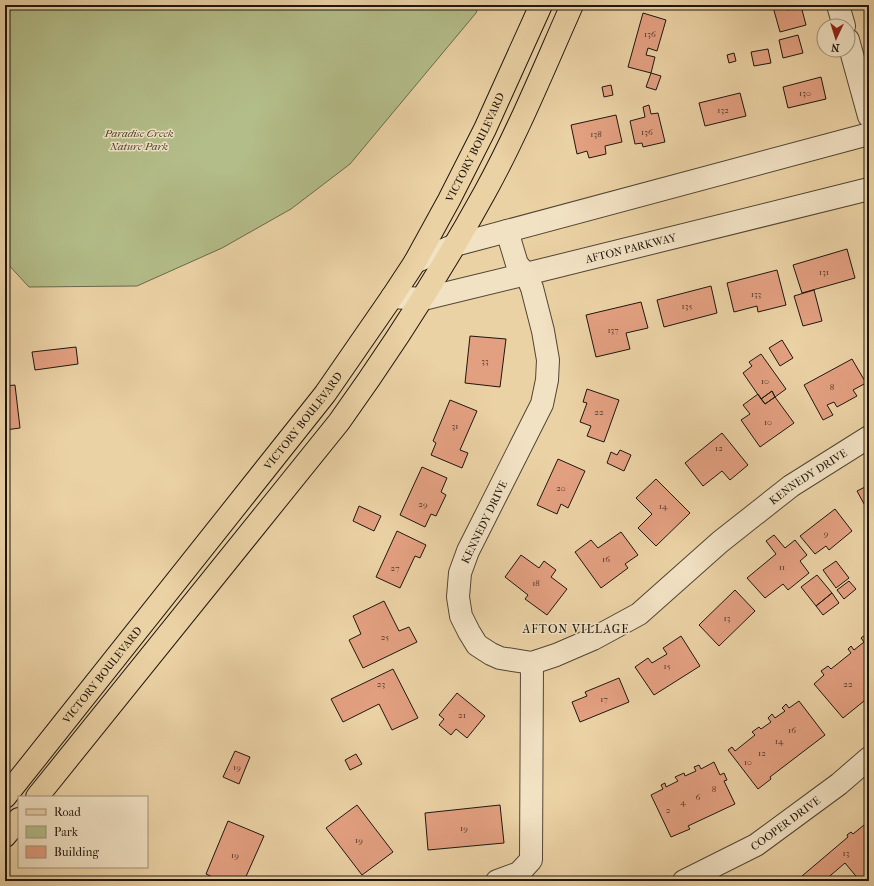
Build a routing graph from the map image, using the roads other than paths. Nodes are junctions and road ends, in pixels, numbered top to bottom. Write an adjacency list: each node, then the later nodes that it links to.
1 (541, 5): 11 (main road, VICTORY BOULEVARD)
2 (572, 5): 10 (main road)
3 (838, 5): 4 (street)
4 (842, 18)
5 (853, 58): 6 (street)
6 (869, 116)
7 (869, 134): 9 (street)
8 (869, 189): 12 (street, AFTON PARKWAY)
9 (507, 231): 10 (street); 12 (street, KENNEDY DRIVE)
10 (455, 245): 11 (street); 14 (main road)
11 (415, 262): 13 (main road, VICTORY BOULEVARD)
12 (526, 274): 14 (street, AFTON PARKWAY); 16 (street, KENNEDY DRIVE)
13 (392, 297): 14 (street, AFTON PARKWAY); 19 (main road, VICTORY BOULEVARD)
14 (423, 299): 18 (main road)
15 (869, 437): 16 (street, KENNEDY DRIVE)
16 (532, 663): 23 (street)
17 (869, 758): 22 (street, COOPER DRIVE)
18 (38, 796)
19 (5, 797)
20 (18, 820): 21 (main road)
21 (5, 836)
22 (688, 879)
23 (497, 881)

